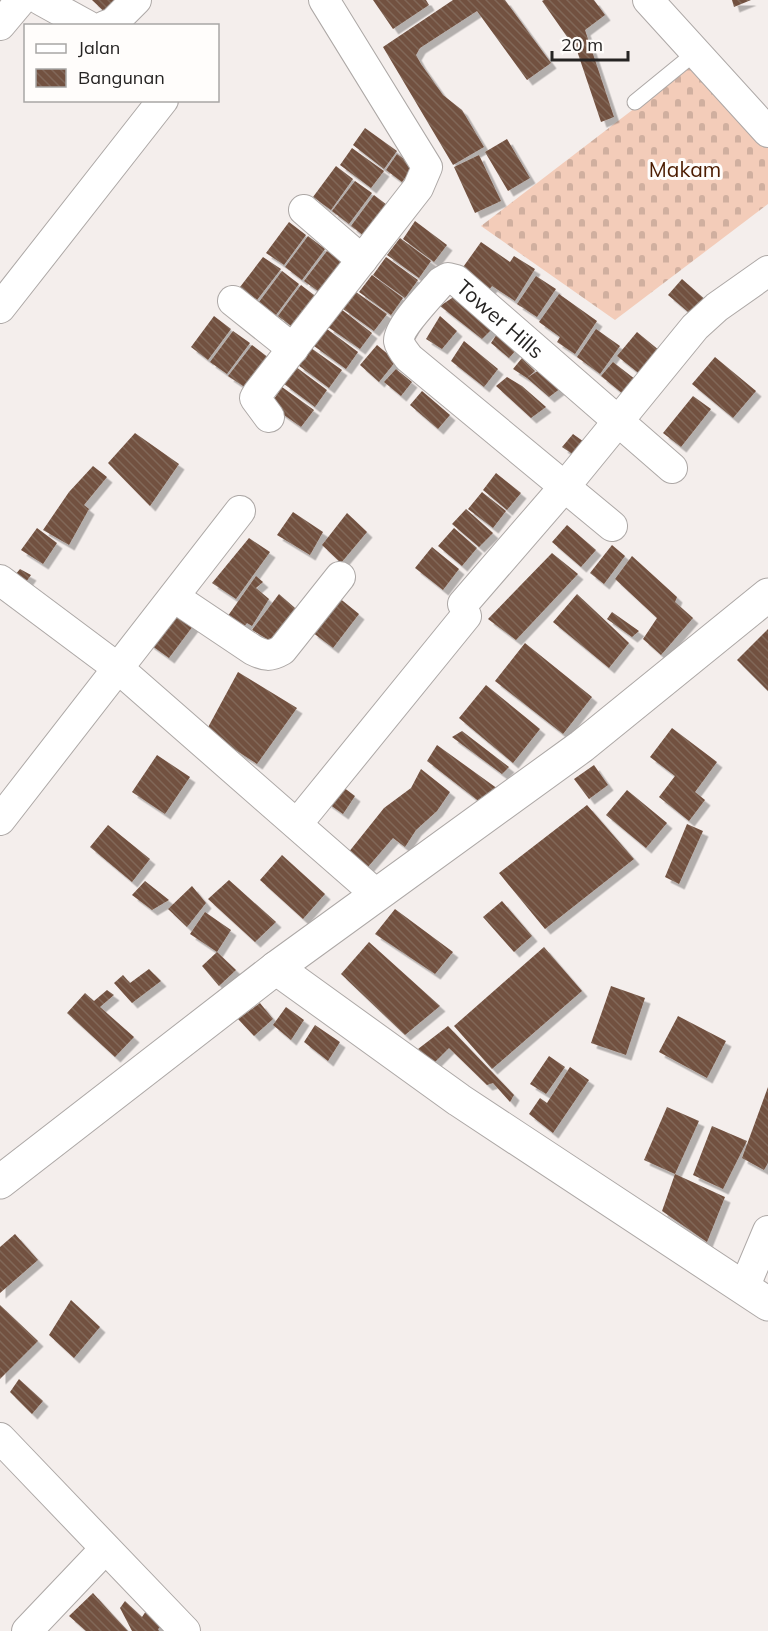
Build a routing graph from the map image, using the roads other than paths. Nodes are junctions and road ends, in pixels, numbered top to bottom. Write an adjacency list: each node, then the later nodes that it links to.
1 (21, 0): 6 (street)
2 (41, 0): 5 (street)
3 (324, 0): 12 (street)
4 (661, 5): 7 (street)
5 (83, 24)
6 (0, 25)
7 (695, 53): 9 (lane); 10 (street)
8 (162, 102): 15 (street)
9 (635, 102)
10 (768, 132)
11 (304, 210): 12 (street)
12 (362, 260): 16 (street)
13 (768, 271): 18 (street)
14 (233, 301): 16 (street)
15 (0, 308)
16 (293, 349): 17 (street)
17 (269, 417)
18 (618, 422): 19 (street, Tower Hills); 20 (street); 20 (street, Tower Hills)
19 (672, 468)
20 (566, 485): 22 (street, Tower Hills); 29 (street)
21 (240, 511): 26 (street)
22 (612, 526)
23 (340, 577): 26 (street)
24 (0, 580): 27 (street)
25 (768, 595): 30 (main road)
26 (174, 597): 27 (street)
27 (119, 669): 28 (street); 29 (street)
28 (0, 820)
29 (297, 824): 30 (street)
30 (376, 894): 31 (main road)
31 (276, 968): 32 (main road); 34 (main road)
32 (0, 1182)
33 (768, 1231): 34 (street)
34 (756, 1296)
35 (0, 1438): 36 (street)
36 (105, 1550): 37 (street); 38 (street)
37 (39, 1627)
38 (185, 1631)

